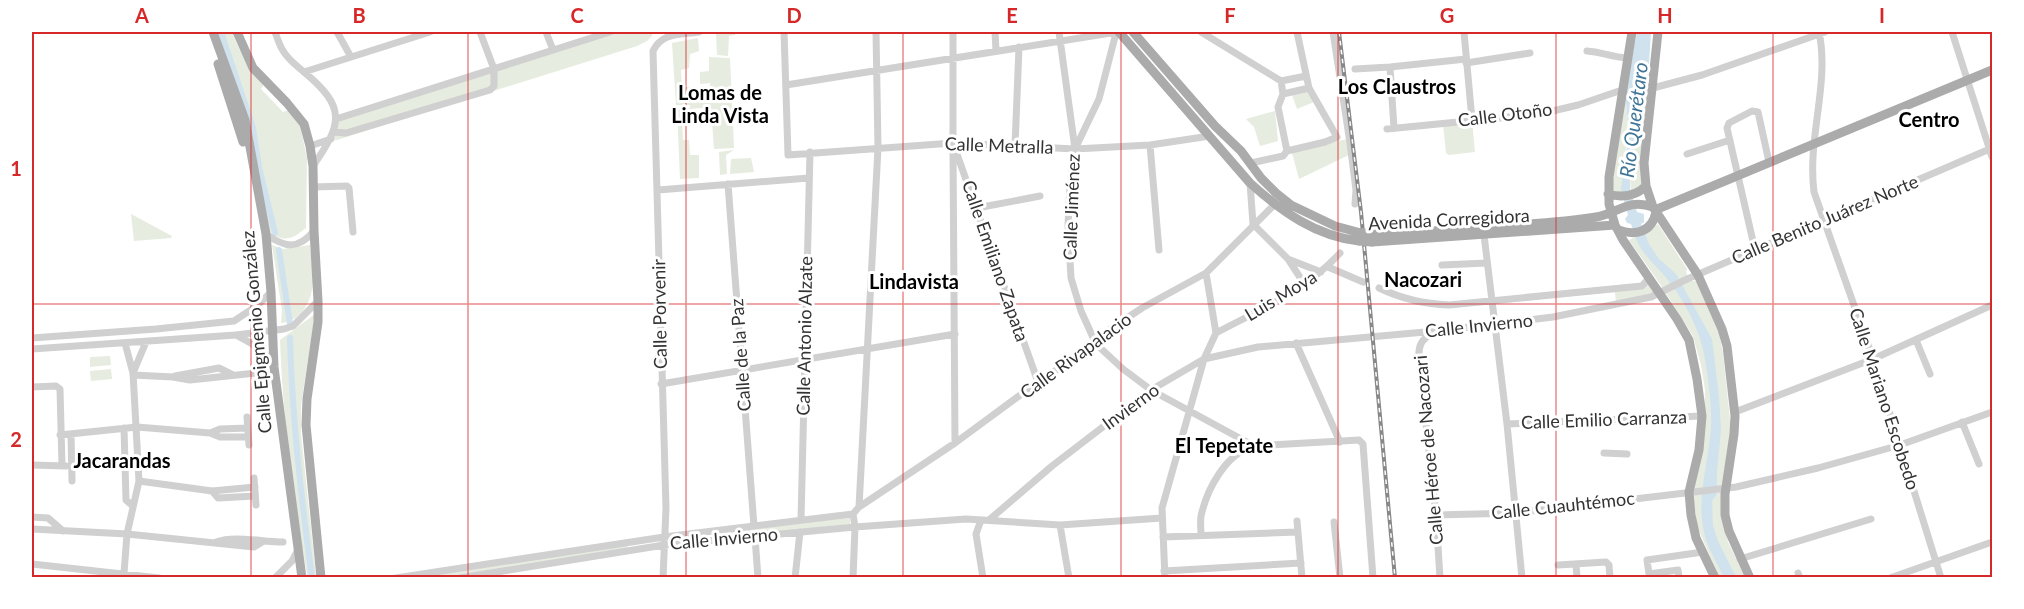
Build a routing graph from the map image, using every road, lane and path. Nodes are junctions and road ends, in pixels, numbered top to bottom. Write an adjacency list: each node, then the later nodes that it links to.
1 (207, 32): 74 (main road)
2 (213, 32): 74 (main road, Calle Epigmenio González)
3 (237, 32): 61 (main road)
4 (275, 32): 41 (street)
5 (337, 32): 33 (street)
6 (430, 32): 26 (street)
7 (480, 32): 38 (street)
8 (546, 32): 29 (street)
9 (610, 32): 29 (street)
10 (699, 32): 81 (street, Calle Porvenir)
11 (784, 32): 46 (street)
12 (876, 32): 42 (street)
13 (953, 32): 35 (street, Calle Emiliano Zapata)
14 (995, 32): 30 (street)
15 (1059, 32): 27 (street, Calle Jiménez)
16 (1117, 32): 27 (street); 54 (main road, Avenida Corregidora); 64 (street)
17 (1136, 32): 65 (main road, Avenida Corregidora)
18 (1201, 32): 44 (street)
19 (1297, 32): 43 (street)
20 (1333, 32): 56 (street)
21 (1464, 32): 36 (street)
22 (1632, 32): 34 (main road)
23 (1658, 32): 48 (main road)
24 (1821, 32): 48 (street); 59 (street, Calle Mariano Escobedo)
25 (1952, 32): 45 (street)
26 (414, 34): 33 (street)
27 (1060, 40): 28 (street); 64 (street, Calle Jiménez)
28 (1018, 47): 30 (street); 62 (street)
29 (553, 50): 38 (street)
30 (996, 51): 35 (street)
31 (1587, 51): 34 (street)
32 (1530, 53): 36 (street)
33 (351, 57): 41 (street)
34 (1627, 58): 49 (main road)
35 (953, 60): 42 (street); 58 (street, Calle Emiliano Zapata)
36 (1466, 61): 37 (street); 52 (street)
37 (1390, 68): 39 (street); 52 (street, Calle Otoño)
38 (494, 69): 51 (street); 53 (street)
39 (1355, 69)
40 (1992, 70): 45 (main road)
41 (304, 72): 51 (street)
42 (878, 72): 46 (street); 63 (street)
43 (1306, 76): 44 (street); 47 (street)
44 (1281, 81): 50 (street)
45 (1968, 81): 59 (main road); 68 (street)
46 (786, 86): 67 (street, Calle Metralla)
47 (1309, 88): 50 (street); 55 (street)
48 (1653, 88): 80 (main road)
49 (1622, 90): 52 (street, Calle Otoño); 82 (main road)
50 (1283, 93): 66 (street)
51 (336, 119): 53 (street)
52 (1472, 120)
53 (332, 136): 61 (street); 73 (street)
54 (1210, 136): 60 (street, Calle Metralla); 70 (main road, Avenida Corregidora)
55 (1337, 136): 56 (street); 66 (street)
56 (1349, 137): 84 (street)
57 (1730, 140): 69 (street); 71 (street); 75 (street)
58 (953, 142): 62 (street, Calle Metralla); 63 (street, Calle Metralla); 86 (street, Calle Emiliano Zapata); 123 (street)
59 (1813, 144): 71 (main road); 89 (street, Calle Mariano Escobedo)
60 (1150, 145): 64 (street, Calle Metralla); 98 (street)
61 (310, 146): 73 (main road)
62 (1015, 146): 64 (street, Calle Metralla)
63 (878, 148): 67 (street, Calle Metralla); 135 (street)
64 (1075, 149): 132 (street, Calle Jiménez)
65 (1241, 151): 70 (main road); 72 (main road, Avenida Corregidora)
66 (1287, 151): 72 (street)
67 (810, 152): 76 (street, Calle Antonio Alzate)
68 (1992, 152): 89 (street, Calle Benito Juárez Norte)
69 (1687, 154)
70 (1230, 159): 77 (main road, Avenida Corregidora)
71 (1769, 162): 75 (main road)
72 (1251, 164): 96 (main road, Avenida Corregidora)
73 (313, 165): 79 (main road)
74 (253, 173): 94 (main road, Calle Epigmenio González)
75 (1738, 176): 87 (main road); 99 (street)
76 (809, 178): 78 (street); 139 (street, Calle Antonio Alzate)
77 (1250, 183): 85 (main road, Avenida Corregidora); 90 (street)
78 (728, 184): 81 (street); 141 (street, Calle de la Paz)
79 (313, 187): 92 (main road); 93 (street)
80 (1642, 189): 82 (main road); 87 (main road)
81 (658, 190): 146 (street, Calle Porvenir)
82 (1611, 195): 88 (main road)
83 (1040, 196): 86 (street)
84 (1355, 204)
85 (1274, 205): 90 (street, Calle Rivapalacio); 96 (main road, Avenida Corregidora)
86 (977, 208): 145 (street, Calle Emiliano Zapata)
87 (1654, 210): 88 (main road); 91 (main road); 107 (main road)
88 (1614, 211): 91 (main road); 97 (main road, Avenida Corregidora)
89 (1824, 222): 99 (street, Calle Benito Juárez Norte); 138 (street, Calle Mariano Escobedo)
90 (1253, 224): 101 (street); 106 (street, Calle Rivapalacio)
91 (1616, 227): 95 (main road, Avenida Corregidora); 108 (main road)
92 (314, 231): 94 (street); 114 (main road)
93 (353, 232)
94 (266, 234): 112 (main road, Calle Epigmenio González)
95 (1484, 235): 97 (main road, Avenida Corregidora); 102 (street)
96 (1358, 237): 97 (main road, Avenida Corregidora, bridge)
97 (1379, 238)
98 (1159, 250)
99 (1755, 250): 107 (street, Calle Benito Juárez Norte)
100 (1340, 253): 104 (street, Luis Moya)
101 (1288, 259): 105 (street); 110 (street)
102 (1487, 263): 103 (street); 115 (street)
103 (1442, 265)
104 (1328, 267): 105 (street, Luis Moya); 109 (street)
105 (1321, 272): 110 (street, Luis Moya)
106 (1206, 273): 121 (street); 132 (street, Calle Rivapalacio)
107 (1698, 275): 113 (street, Calle Benito Juárez Norte); 150 (main road)
108 (1649, 278): 113 (main road); 115 (street)
109 (1363, 282)
110 (1305, 285): 121 (street, Luis Moya)
111 (1378, 288): 115 (street)
112 (272, 292): 118 (street); 119 (main road, Calle Epigmenio González)
113 (1658, 293): 117 (street, Calle Invierno); 152 (main road)
114 (318, 301): 119 (street); 229 (main road)
115 (1491, 301): 117 (street)
116 (1992, 305): 126 (street)
117 (1494, 325): 120 (street, Calle Invierno); 155 (street)
118 (156, 329): 122 (street); 127 (street)
119 (273, 330): 124 (street); 140 (main road, Calle Epigmenio González)
120 (1436, 331): 131 (street, Calle Invierno); 187 (street, Calle Héroe de Nacozari)
121 (1216, 333): 130 (street)
122 (90, 334): 125 (street); 133 (street)
123 (955, 334): 135 (street); 164 (street)
124 (236, 335): 127 (street); 140 (street)
125 (32, 338)
126 (1916, 340): 138 (street); 144 (street)
127 (156, 341): 128 (street)
128 (146, 342): 129 (street); 143 (street)
129 (125, 343): 133 (street); 143 (street)
130 (1212, 343): 136 (street); 137 (street)
131 (1296, 343): 136 (street, Invierno); 163 (street)
132 (1096, 344): 145 (street, Calle Rivapalacio); 148 (street, Calle Jiménez)
133 (91, 346): 134 (street)
134 (32, 349)
135 (869, 349): 139 (street); 184 (street)
136 (1214, 356): 137 (street, Invierno)
137 (1204, 359): 148 (street, Invierno); 149 (street)
138 (1873, 359): 150 (street); 166 (street, Calle Mariano Escobedo)
139 (805, 360): 141 (street); 191 (street, Calle Antonio Alzate)
140 (274, 367): 212 (main road, Calle Epigmenio González)
141 (743, 370): 146 (street); 197 (street, Calle de la Paz)
142 (256, 373): 143 (street)
143 (133, 374): 156 (street)
144 (1930, 374)
145 (1038, 382): 164 (street, Calle Rivapalacio)
146 (661, 384): 209 (street, Calle Porvenir)
147 (32, 387): 161 (street)
148 (1151, 390): 149 (street, Calle Jiménez); 193 (street, Invierno)
149 (1190, 410): 167 (street, Calle Jiménez); 189 (street)
150 (1734, 412): 178 (main road)
151 (1992, 412): 154 (street, Calle Cuauhtémoc)
152 (1702, 416): 155 (street, Calle Emilio Carranza); 180 (main road)
153 (247, 417): 158 (street)
154 (1962, 422): 166 (street, Calle Cuauhtémoc); 170 (street)
155 (1507, 424): 185 (street)
156 (137, 427): 157 (street); 159 (street); 175 (street)
157 (124, 428): 160 (street); 182 (street)
158 (248, 428): 159 (street); 162 (street)
159 (210, 433): 162 (street)
160 (71, 434): 161 (street); 173 (street)
161 (60, 435): 172 (street)
162 (248, 437): 165 (street)
163 (1340, 442): 167 (street); 240 (street)
164 (955, 443): 184 (street, Calle Rivapalacio)
165 (249, 445)
166 (1900, 445): 178 (street, Calle Cuauhtémoc); 217 (street, Calle Mariano Escobedo)
167 (1254, 446): 205 (street)
168 (1604, 453): 169 (street)
169 (1627, 454)
170 (1979, 464)
171 (32, 465): 172 (street)
172 (62, 466): 173 (street)
173 (72, 466): 176 (street)
174 (254, 478): 177 (street)
175 (139, 481): 179 (street); 182 (street)
176 (72, 482)
177 (255, 486): 179 (street); 181 (street)
178 (1722, 489): 180 (street, Calle Cuauhtémoc); 215 (main road)
179 (212, 491): 181 (street)
180 (1692, 491): 185 (street, Calle Cuauhtémoc); 213 (main road)
181 (255, 496): 183 (street)
182 (133, 506): 204 (street)
183 (256, 506)
184 (859, 507): 186 (street, Calle Rivapalacio)
185 (1516, 513): 187 (street, Calle Cuauhtémoc); 242 (street)
186 (853, 514): 191 (street, Calle Invierno); 198 (street)
187 (1436, 515): 241 (street, Calle Héroe de Nacozari)
188 (32, 517): 201 (street)
189 (1162, 518): 196 (street, Calle Invierno); 207 (street)
190 (1871, 519): 215 (street)
191 (801, 520): 197 (street, Calle Invierno)
192 (981, 520): 193 (street, Calle Invierno); 198 (street, Calle Invierno); 236 (street)
193 (990, 520): 196 (street, Calle Invierno)
194 (1297, 521): 203 (street)
195 (1334, 522): 239 (street)
196 (1060, 525): 237 (street)
197 (753, 526): 200 (street, Calle Invierno)
198 (855, 527): 202 (street, Calle Invierno); 235 (street)
199 (32, 529): 201 (street)
200 (721, 530): 208 (street); 209 (street, Calle Invierno)
201 (63, 531): 204 (street)
202 (800, 532): 206 (street, Calle Invierno); 234 (street)
203 (1297, 532): 205 (street); 216 (street)
204 (127, 534): 210 (street); 221 (street)
205 (1201, 536): 207 (street)
206 (755, 537): 208 (street, Calle Invierno); 233 (street)
207 (1163, 537): 222 (street)
208 (722, 540): 209 (street, Calle Invierno)
209 (664, 541): 230 (street, Calle Invierno); 231 (street, Calle Invierno); 232 (street, Calle Porvenir)
210 (283, 542)
211 (1992, 542): 217 (street)
212 (298, 550): 227 (street); 228 (main road, Calle Epigmenio González)
213 (1702, 552): 214 (street); 245 (main road)
214 (1676, 556): 223 (street); 224 (street)
215 (1740, 559): 246 (main road)
216 (1301, 563): 222 (street); 238 (street)
217 (1936, 563): 247 (street); 248 (street, Calle Mariano Escobedo)
218 (32, 564): 221 (street)
219 (1576, 564): 220 (street); 243 (street); 244 (street)
220 (1558, 565)
221 (124, 573): 225 (street)
222 (1165, 574)
223 (1678, 574): 224 (street)
224 (1649, 576)
225 (152, 577): 226 (street)
226 (159, 578)
227 (275, 578)
228 (302, 578)
229 (321, 578)
230 (396, 578)
231 (460, 578)
232 (663, 578)
233 (758, 578)
234 (795, 578)
235 (853, 578)
236 (983, 578)
237 (1069, 578)
238 (1302, 578)
239 (1340, 578)
240 (1373, 578)
241 (1440, 578)
242 (1522, 578)
243 (1577, 578)
244 (1610, 578)
245 (1715, 578)
246 (1749, 578)
247 (1890, 578)
248 (1941, 578)

